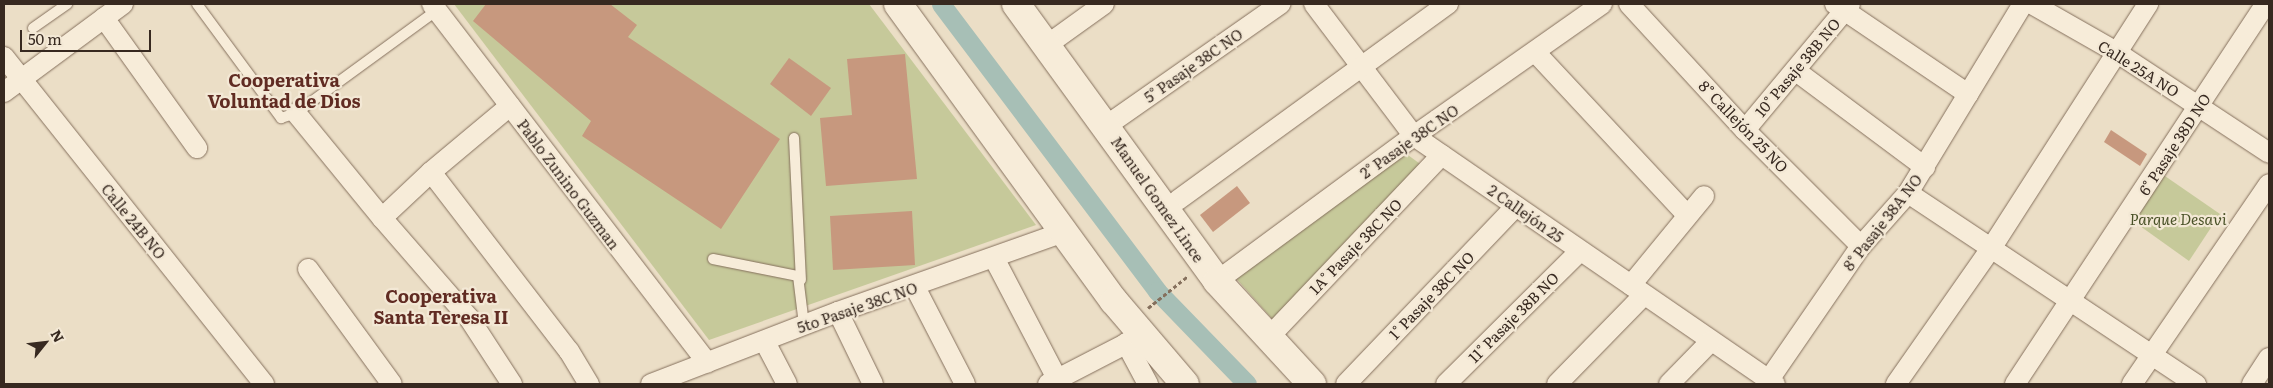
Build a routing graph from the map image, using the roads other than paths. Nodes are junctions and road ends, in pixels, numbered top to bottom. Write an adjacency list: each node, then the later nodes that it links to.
1 (67, 4): 19 (lane)
2 (123, 4): 18 (street)
3 (197, 4): 31 (lane)
4 (898, 4): 48 (main road)
5 (1016, 4): 20 (main road, Manuel Gomez Lince)
6 (1104, 4): 20 (street)
7 (1280, 4): 32 (street, 5° Pasaje 38C NO)
8 (1314, 4): 24 (street, 2 Callejón 25)
9 (1448, 4): 24 (street)
10 (1602, 4): 22 (street, 2° Pasaje 38C NO)
11 (1629, 4): 33 (street, 8° Callejón 25 NO)
12 (2022, 4): 28 (street, 8° Pasaje 38A NO)
13 (2032, 4): 21 (street, Calle 25A NO)
14 (2148, 4): 21 (street)
15 (2266, 4): 29 (street, 6° Pasaje 38D NO)
16 (1843, 6): 25 (street, 10° Pasaje 38B NO); 28 (street)
17 (434, 7): 30 (street, Pablo Zunino Guzman); 31 (lane)
18 (104, 18): 26 (street); 36 (street)
19 (33, 28)
20 (1047, 45): 32 (main road, Manuel Gomez Lince)
21 (2116, 52): 29 (street, Calle 25A NO); 50 (street)
22 (1536, 53): 34 (street, 2° Pasaje 38C NO); 46 (street)
23 (4, 56): 26 (street, Calle 24B NO)
24 (1360, 67): 34 (street, 2 Callejón 25); 44 (street)
25 (1796, 71): 33 (street, 10° Pasaje 38B NO); 39 (street)
26 (21, 79): 27 (street); 72 (street, Calle 24B NO)
27 (4, 92)
28 (1968, 94): 39 (street, 8° Pasaje 38A NO)
29 (2199, 105): 37 (street, Calle 25A NO); 59 (street, 6° Pasaje 38D NO)
30 (510, 106): 40 (street); 68 (street, Pablo Zunino Guzman)
31 (296, 113): 47 (street)
32 (1106, 126): 56 (main road, Manuel Gomez Lince)
33 (1745, 130): 49 (street, 8° Callejón 25 NO)
34 (1414, 136): 38 (street, 2 Callejón 25); 56 (street, 2° Pasaje 38C NO)
35 (794, 138): 55 (lane)
36 (197, 148)
37 (2269, 153)
38 (1442, 155): 45 (street, 2 Callejón 25); 63 (street, 1A° Pasaje 38C NO)
39 (1925, 167): 42 (street, 8° Pasaje 38A NO)
40 (431, 172): 47 (street); 75 (street)
41 (2269, 184): 66 (street)
42 (1908, 192): 49 (street, 8° Pasaje 38A NO); 50 (street)
43 (1704, 196): 46 (street)
44 (1178, 200)
45 (1516, 206): 51 (street, 2 Callejón 25); 83 (street, 1° Pasaje 38C NO)
46 (1687, 215): 58 (street)
47 (382, 218): 74 (street)
48 (1064, 232): 52 (street, 5to Pasaje 38C NO); 62 (main road)
49 (1861, 246): 71 (street, 8° Pasaje 38A NO)
50 (1992, 247): 59 (street); 87 (street)
51 (1580, 251): 58 (street, 2 Callejón 25); 84 (street, 11° Pasaje 38B NO)
52 (994, 258): 57 (street, 5to Pasaje 38C NO); 70 (street)
53 (713, 259): 55 (lane)
54 (308, 269): 73 (street)
55 (801, 280): 61 (lane)
56 (1217, 281): 63 (main road, Manuel Gomez Lince)
57 (915, 287): 60 (street, 5to Pasaje 38C NO); 79 (street)
58 (1637, 290): 64 (street, 2 Callejón 25); 85 (street)
59 (2071, 299): 66 (street); 88 (street, 6° Pasaje 38D NO)
60 (838, 312): 61 (street, 5to Pasaje 38C NO); 78 (street)
61 (804, 325): 65 (street, 5to Pasaje 38C NO)
62 (1138, 329): 70 (street); 80 (street); 81 (main road)
63 (1269, 337): 82 (main road, Manuel Gomez Lince)
64 (1711, 341): 71 (street, 2 Callejón 25); 86 (street)
65 (765, 342): 68 (street, 5to Pasaje 38C NO); 77 (street)
66 (2151, 355): 89 (street); 90 (street)
67 (2269, 358): 91 (street)
68 (707, 364): 69 (street, 5to Pasaje 38C NO)
69 (692, 377): 76 (street, 5to Pasaje 38C NO)
70 (1056, 383)
71 (1770, 383)
72 (264, 384)
73 (392, 384)
74 (512, 384)
75 (590, 384)
76 (651, 384)
77 (787, 384)
78 (873, 384)
79 (965, 384)
80 (1148, 384)
81 (1185, 384)
82 (1312, 384)
83 (1346, 384)
84 (1446, 384)
85 (1557, 384)
86 (1669, 384)
87 (1896, 384)
88 (2015, 384)
89 (2132, 384)
90 (2196, 384)
91 (2252, 384)

